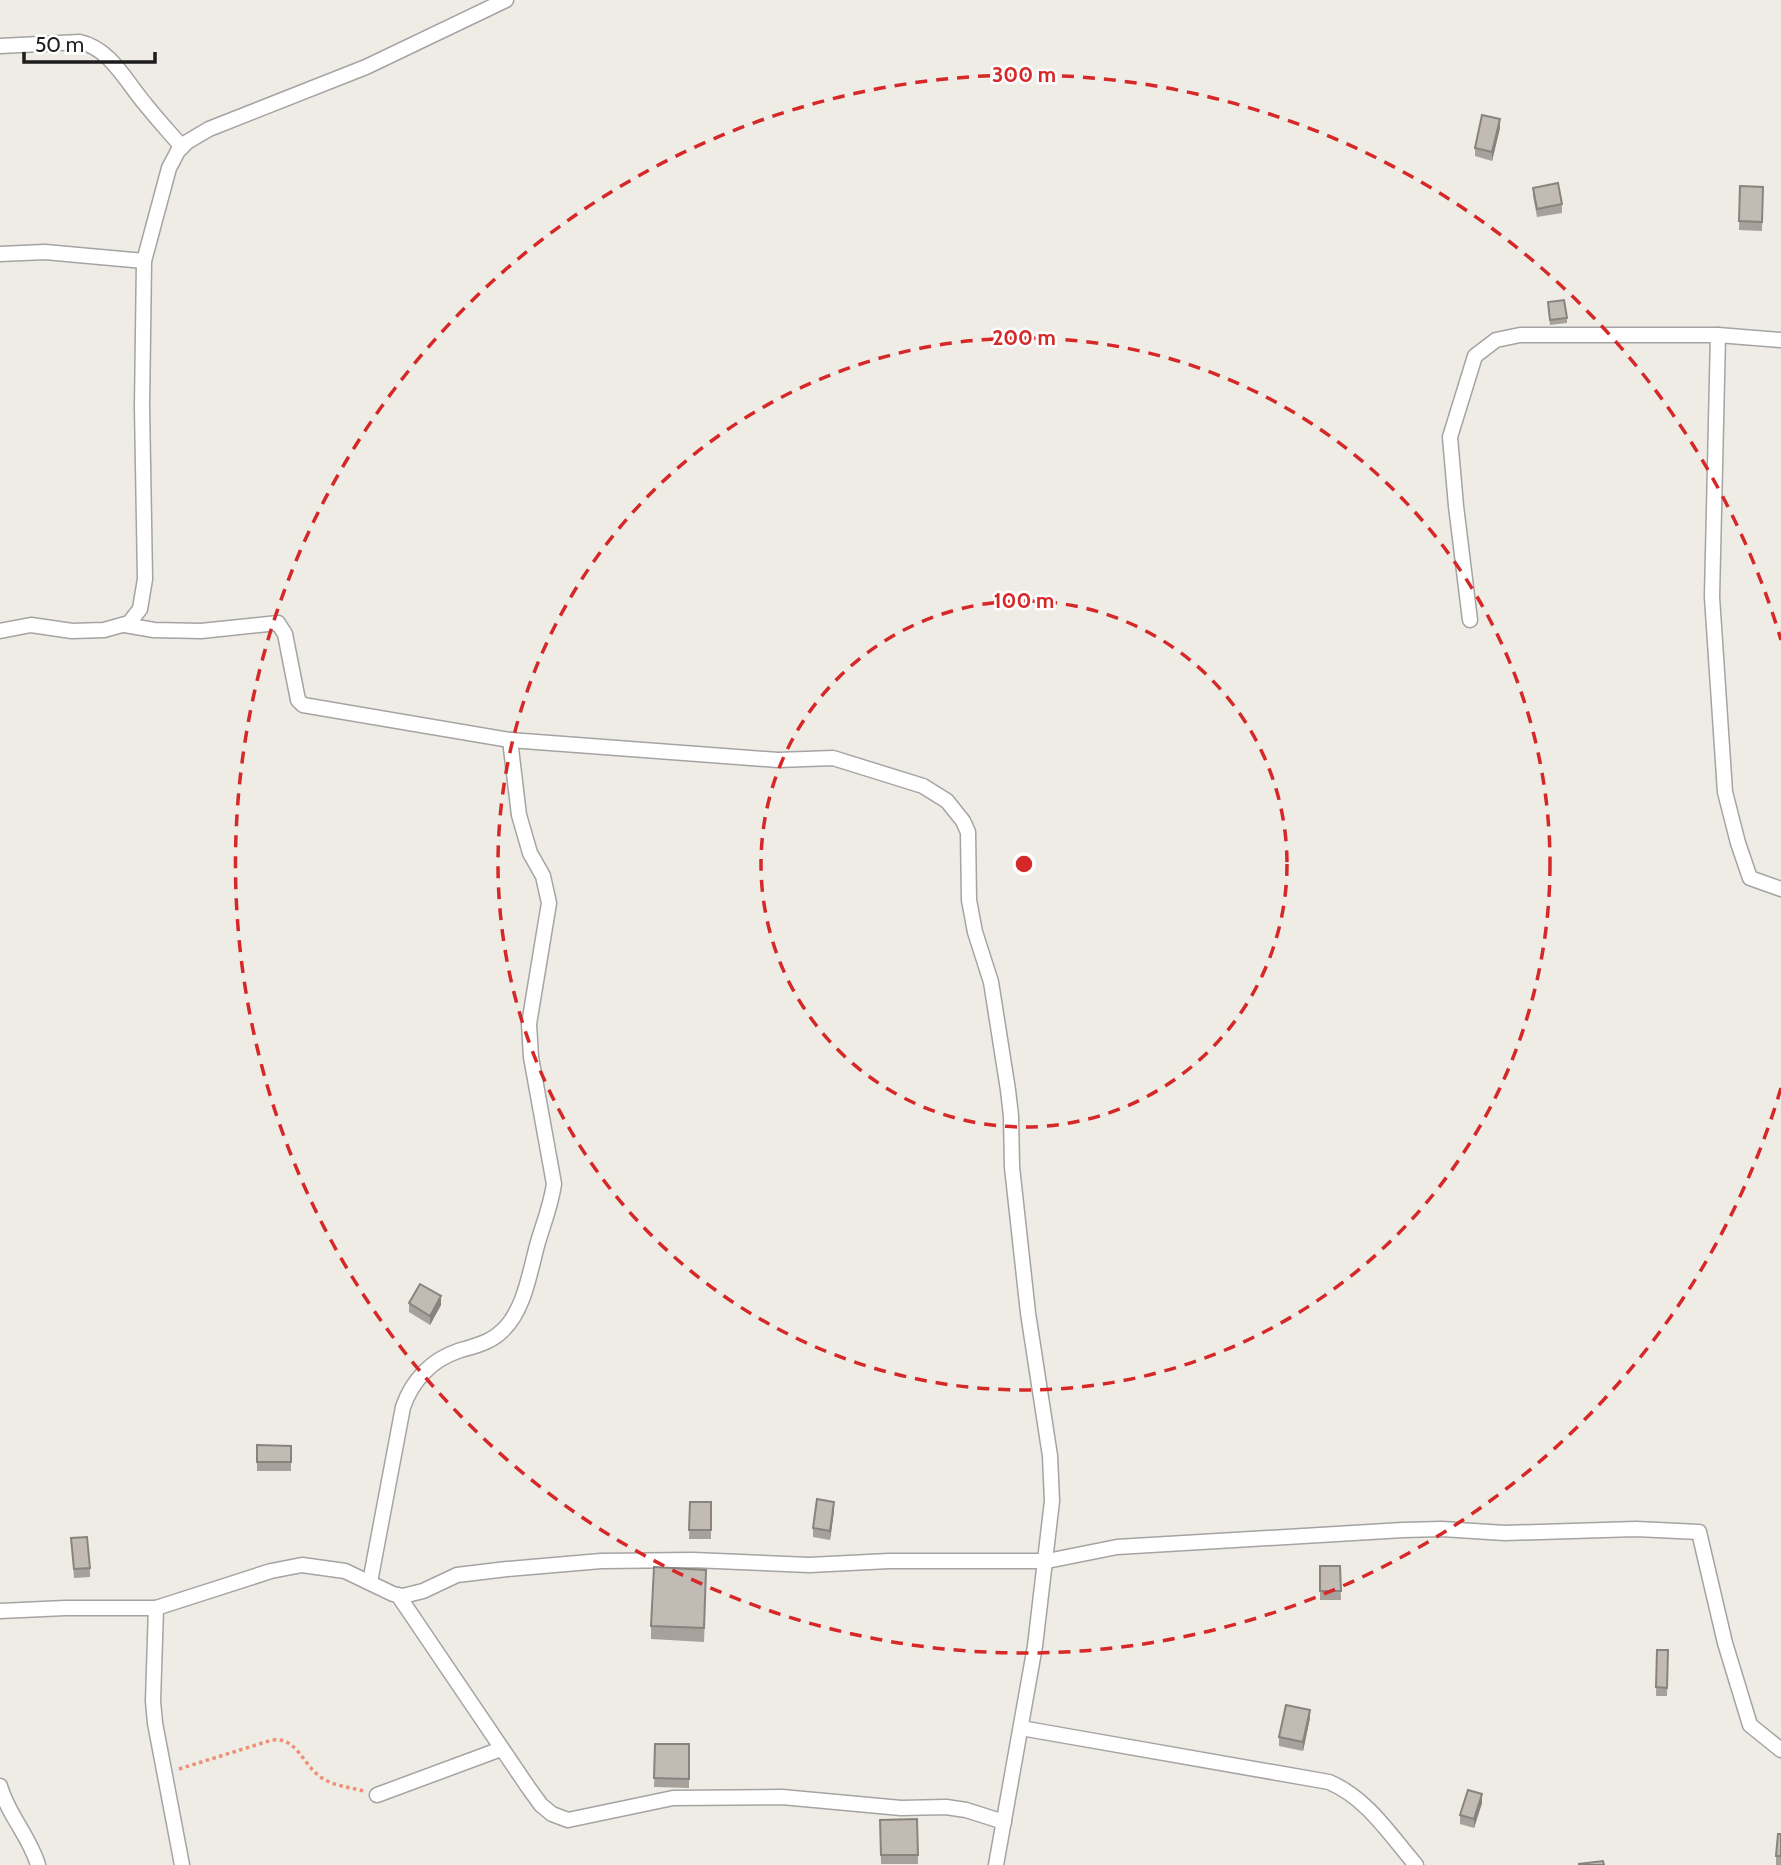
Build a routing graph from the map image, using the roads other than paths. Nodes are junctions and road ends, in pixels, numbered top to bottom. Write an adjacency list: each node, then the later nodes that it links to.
1 (506, 0): 3 (street)
2 (0, 46): 3 (street)
3 (182, 147): 5 (street)
4 (0, 254): 5 (street)
5 (145, 261): 9 (street)
6 (1718, 335): 7 (street); 8 (street); 12 (street)
7 (1781, 340)
8 (1470, 620)
9 (125, 625): 10 (street); 11 (street)
10 (0, 631)
11 (510, 740): 13 (street); 14 (street)
12 (1781, 889)
13 (1047, 1560): 15 (street); 18 (street); 20 (street)
14 (370, 1582): 15 (street); 16 (street)
15 (398, 1595): 19 (street)
16 (156, 1608): 17 (street); 25 (street)
17 (0, 1611)
18 (1021, 1728): 23 (street); 27 (street)
19 (501, 1749): 22 (street); 23 (street)
20 (1781, 1750)
21 (0, 1786): 24 (street)
22 (377, 1795)
23 (1004, 1822): 26 (street)
24 (37, 1865)
25 (183, 1865)
26 (996, 1865)
27 (1416, 1865)

